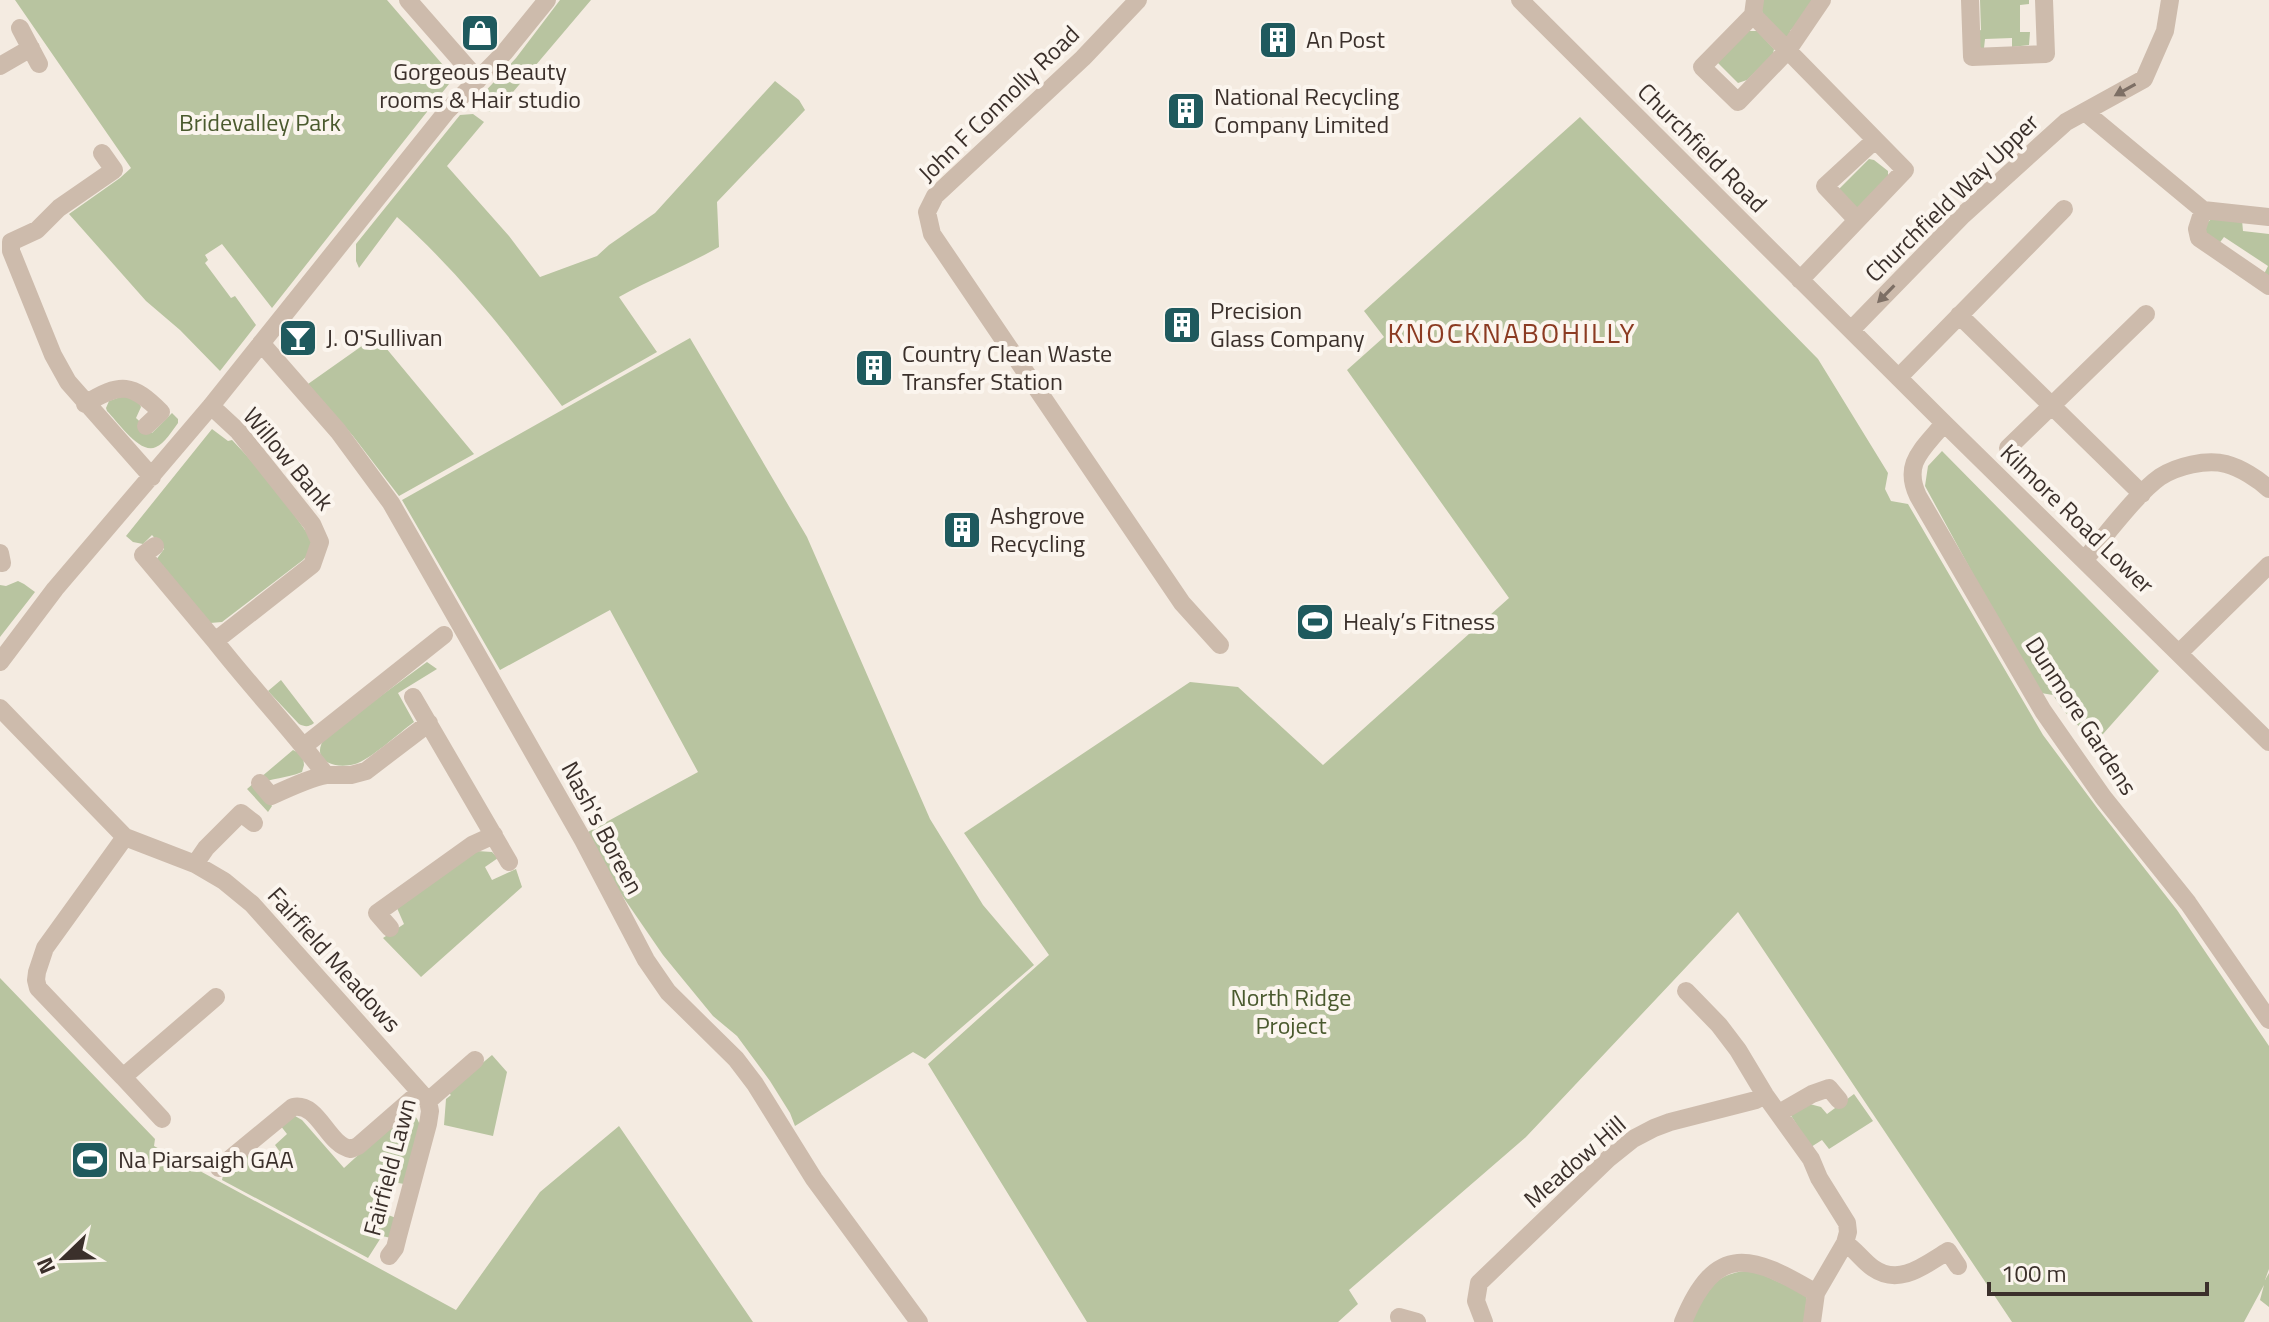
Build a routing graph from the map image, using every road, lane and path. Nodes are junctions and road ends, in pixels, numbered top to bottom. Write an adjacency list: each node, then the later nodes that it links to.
1 (408, 0): 13 (street)
2 (547, 0): 13 (street)
3 (1138, 0): 42 (street, John F Connolly Road)
4 (1520, 0): 21 (street, Churchfield Road)
5 (1822, 0): 11 (street)
6 (1970, 0): 7 (street)
7 (2044, 0)
8 (2170, 0): 14 (street, Churchfield Way Upper, one-way to 14)
9 (1754, 7): 11 (street); 11 (street)
10 (20, 28): 12 (street)
11 (1788, 50): 15 (street)
12 (0, 66)
13 (478, 80): 26 (street)
14 (2085, 112): 18 (street); 25 (street, Churchfield Way Upper, one-way to 25)
15 (1875, 140): 20 (street); 20 (street)
16 (102, 153): 28 (street)
17 (2064, 209): 24 (street)
18 (2203, 210): 19 (street); 22 (street)
19 (2269, 217)
20 (1857, 220): 21 (street)
21 (1800, 280): 25 (street, Churchfield Road)
22 (2269, 286)
23 (2146, 314): 30 (street)
24 (1959, 315): 27 (street); 30 (street)
25 (1851, 330): 27 (street, Kilmore Road Lower)
26 (261, 343): 29 (street); 73 (street, Nash's Boreen)
27 (1899, 377): 31 (street, Kilmore Road Lower)
28 (85, 404): 32 (street); 34 (street)
29 (211, 406): 34 (street); 41 (street, Willow Bank)
30 (2053, 407): 33 (street); 36 (street)
31 (1944, 423): 38 (street, Kilmore Road Lower); 60 (street, Dunmore Gardens)
32 (146, 426)
33 (2008, 448)
34 (152, 477): 44 (street)
35 (2269, 489): 36 (street)
36 (2142, 494): 38 (street)
37 (155, 546): 41 (street)
38 (2084, 560): 43 (street, Kilmore Road Lower)
39 (2269, 565): 43 (street)
40 (444, 635): 49 (street)
41 (215, 641): 49 (street)
42 (1220, 645)
43 (2179, 653): 48 (street, Kilmore Road Lower)
44 (0, 662)
45 (413, 697): 47 (street)
46 (0, 708): 54 (street, Fairfield Meadows)
47 (429, 723): 50 (street); 53 (street)
48 (2269, 742)
49 (304, 746): 50 (street)
50 (326, 775): 51 (street)
51 (260, 783)
52 (254, 823): 56 (street)
53 (494, 835): 55 (street); 57 (street)
54 (125, 837): 56 (street, Fairfield Meadows); 62 (street)
55 (509, 862)
56 (195, 864): 64 (street, Fairfield Meadows)
57 (390, 928)
58 (1686, 991): 63 (street)
59 (216, 997): 62 (street)
60 (2269, 1020)
61 (475, 1060): 64 (street, Fairfield Lawn)
62 (123, 1077): 67 (street)
63 (1765, 1095): 66 (street); 74 (street, Meadow Hill)
64 (424, 1096): 68 (street, Fairfield Lawn); 70 (street, Fairfield Lawn)
65 (1839, 1100): 66 (street)
66 (1779, 1113): 69 (street)
67 (162, 1119)
68 (219, 1168)
69 (1845, 1243): 71 (street); 72 (street)
70 (389, 1256)
71 (1958, 1266)
72 (1816, 1293): 75 (street); 76 (street)
73 (919, 1322)
74 (1484, 1322)
75 (1683, 1322)
76 (1812, 1322)

